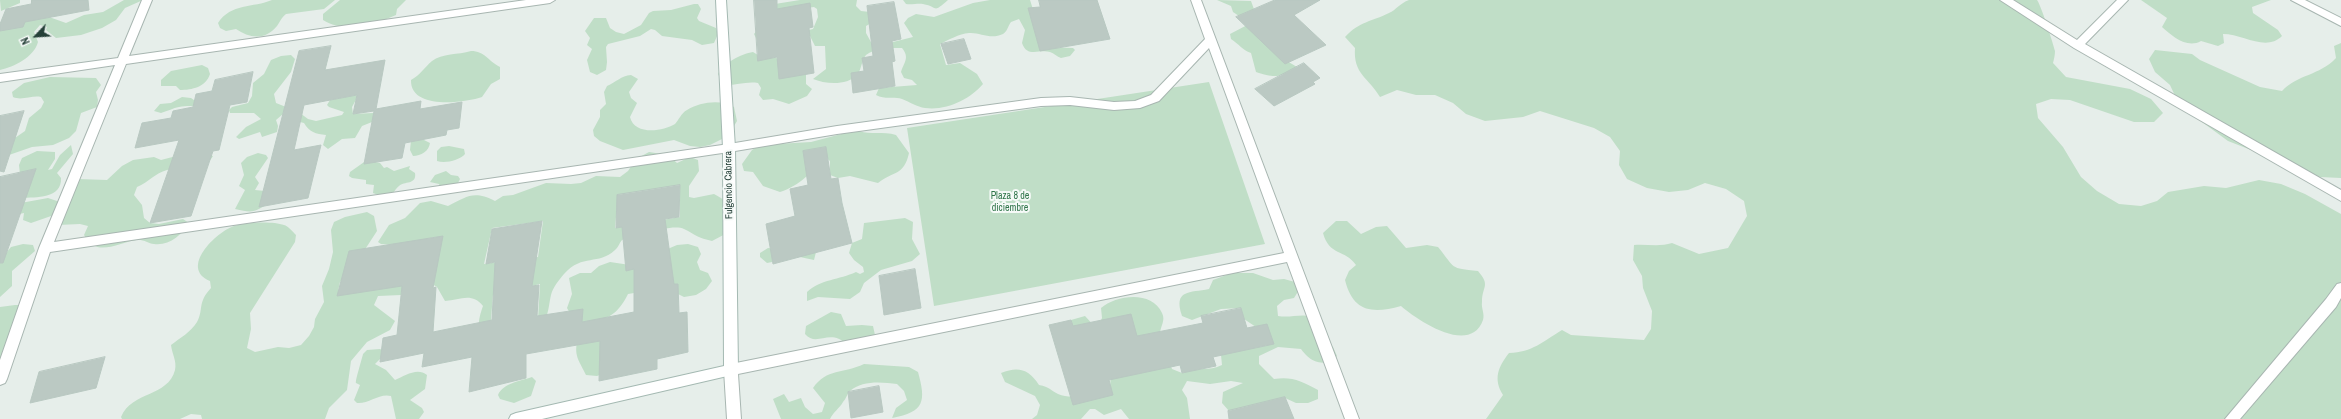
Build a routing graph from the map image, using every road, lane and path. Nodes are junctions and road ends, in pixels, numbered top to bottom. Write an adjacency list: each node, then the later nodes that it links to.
1 (147, 0): 11 (street)
2 (550, 0): 11 (street)
3 (721, 0): 13 (street, Fulgencio Cabrera)
4 (1196, 0): 9 (street)
5 (2005, 0): 10 (street)
6 (2123, 0): 10 (street)
7 (2296, 0): 8 (street)
8 (2341, 22)
9 (1210, 40): 13 (street); 16 (street)
10 (2078, 45): 14 (street)
11 (122, 62): 12 (street); 15 (street)
12 (0, 78)
13 (729, 148): 15 (street); 18 (street, Fulgencio Cabrera)
14 (2341, 196)
15 (45, 248): 19 (street)
16 (1292, 256): 18 (street); 22 (street)
17 (2341, 288): 23 (street)
18 (731, 370): 20 (street); 21 (street, Fulgencio Cabrera)
19 (0, 379)
20 (516, 419)
21 (734, 419)
22 (1352, 419)
23 (2232, 419)

